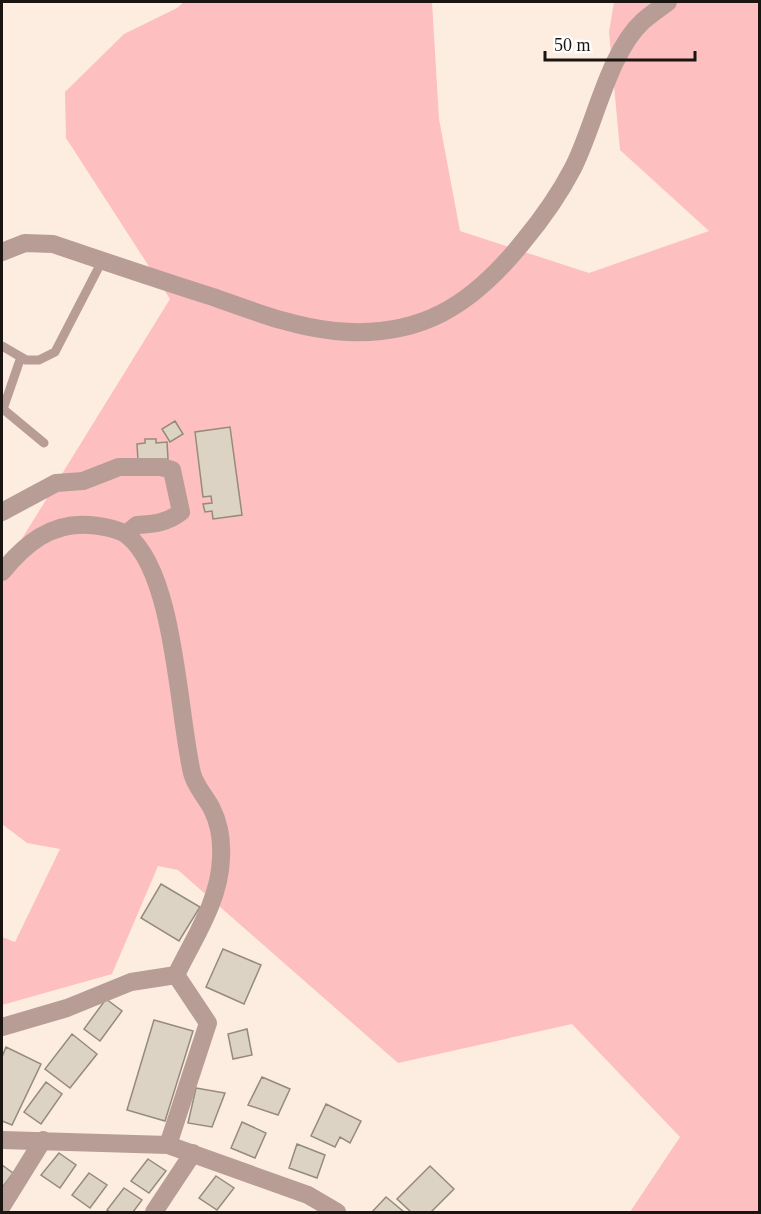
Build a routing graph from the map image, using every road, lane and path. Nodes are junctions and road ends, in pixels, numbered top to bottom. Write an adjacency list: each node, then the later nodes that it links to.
1 (668, 2): 3 (street)
2 (2, 252): 3 (street)
3 (102, 261): 5 (lane)
4 (2, 346): 5 (lane)
5 (21, 357): 6 (lane)
6 (44, 442)
7 (2, 512): 8 (street)
8 (126, 534): 9 (street); 10 (street)
9 (2, 572)
10 (176, 975): 11 (street); 14 (street)
11 (2, 1027)
12 (2, 1140): 13 (street)
13 (43, 1140): 14 (street); 16 (street)
14 (168, 1145): 15 (street)
15 (193, 1153): 17 (street); 18 (street)
16 (2, 1206)
17 (154, 1212)
18 (337, 1212)

